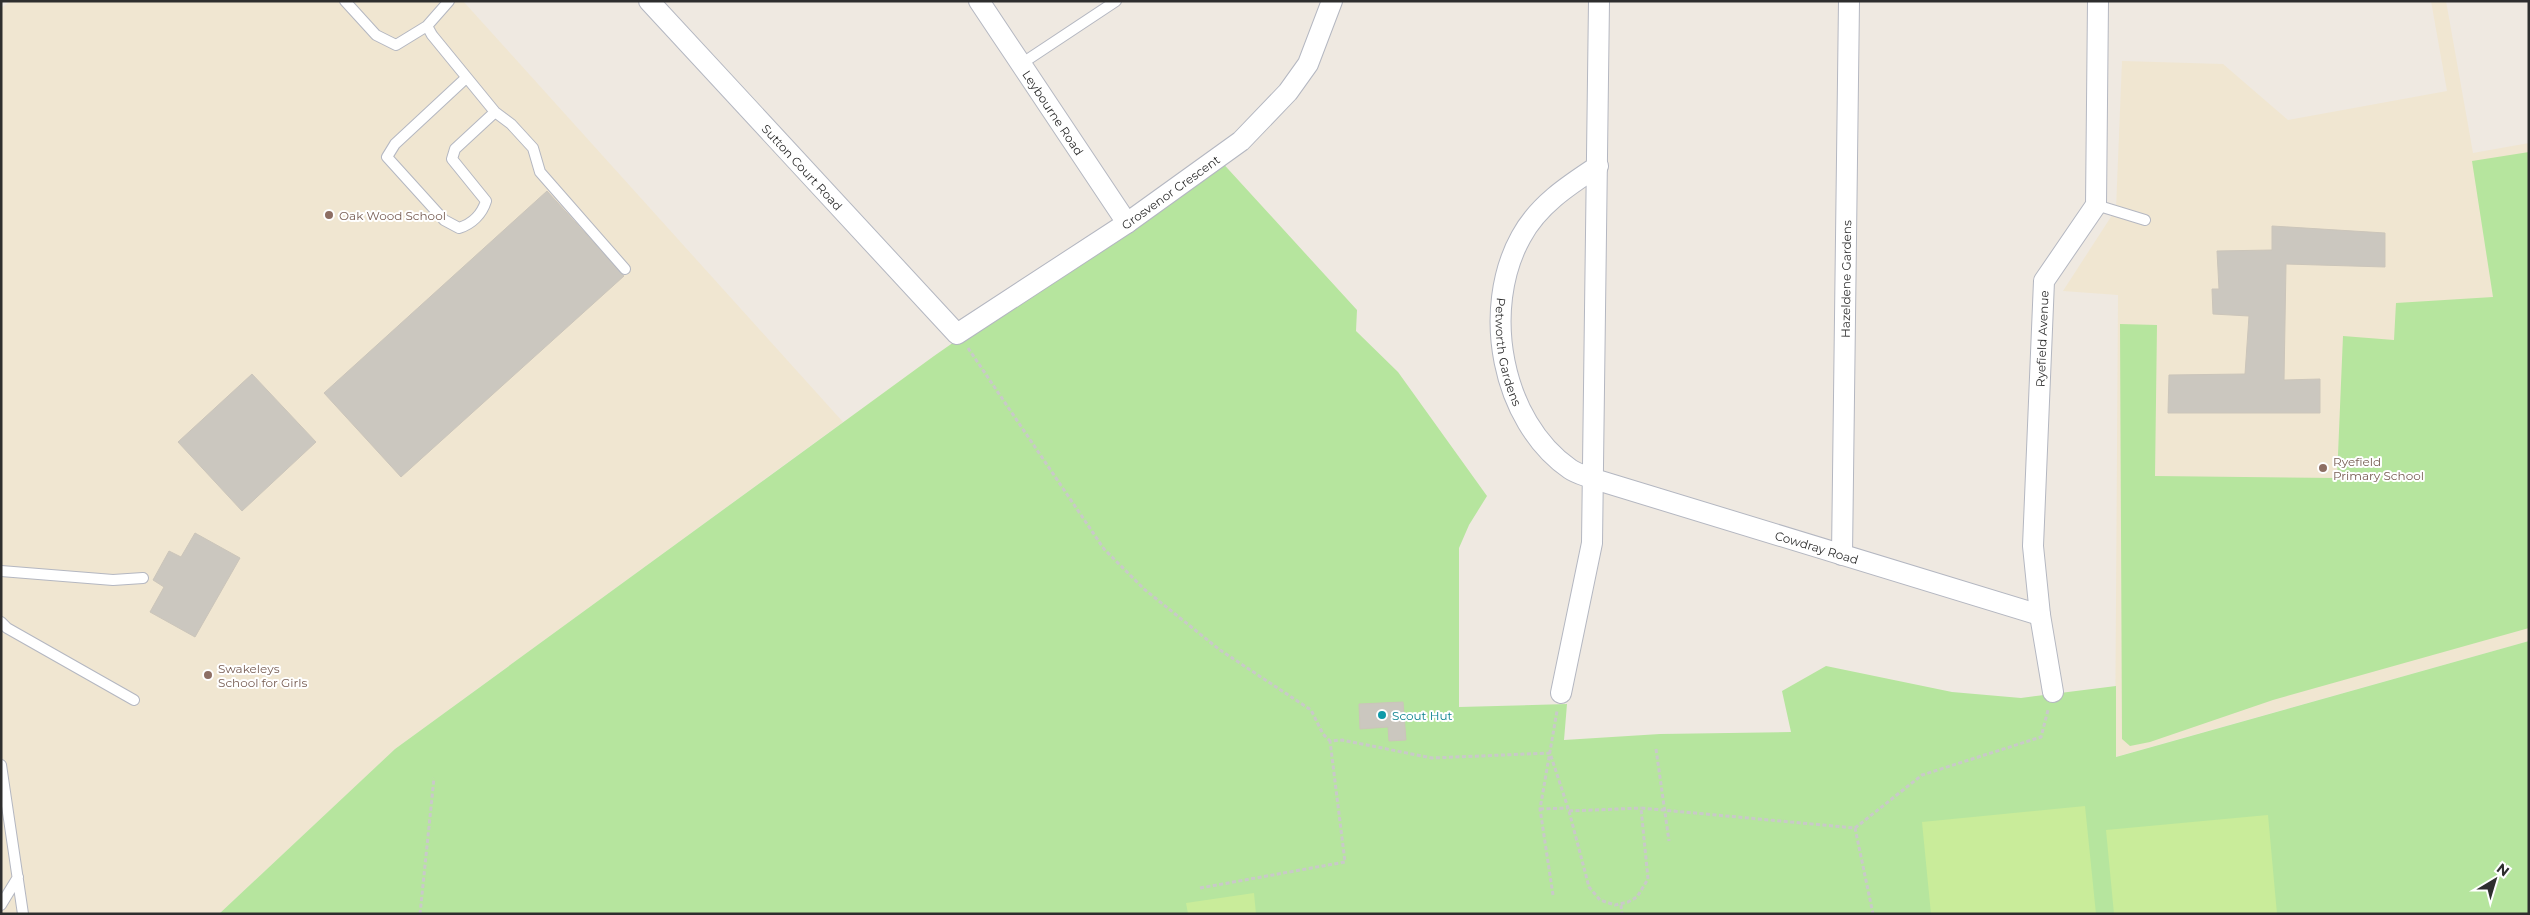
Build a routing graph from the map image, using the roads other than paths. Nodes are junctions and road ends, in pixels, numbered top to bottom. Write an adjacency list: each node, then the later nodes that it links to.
1 (345, 1): 10 (lane)
2 (449, 1): 10 (lane)
3 (649, 1): 19 (street, Sutton Court Road)
4 (979, 1): 11 (street, Leybourne Road)
5 (1116, 1): 11 (lane)
6 (1332, 1): 17 (street, Grosvenor Crescent)
7 (1600, 1): 14 (street)
8 (1849, 1): 21 (street, Hazeldene Gardens)
9 (2098, 1): 15 (street)
10 (427, 26): 12 (lane)
11 (1021, 64): 17 (street, Leybourne Road)
12 (466, 78): 13 (lane); 13 (lane)
13 (495, 112): 18 (lane)
14 (1598, 166): 20 (street); 20 (street, Petworth Gardens)
15 (2096, 205): 16 (lane); 24 (street, Ryefield Avenue)
16 (2144, 220)
17 (1127, 223): 19 (street, Grosvenor Crescent)
18 (625, 269)
19 (957, 334)
20 (1594, 479): 21 (street, Cowdray Road); 27 (street)
21 (1842, 555): 24 (street, Cowdray Road)
22 (1, 571): 23 (lane)
23 (143, 578)
24 (2040, 615): 26 (street, Ryefield Avenue)
25 (1, 622): 28 (lane)
26 (2053, 692)
27 (1561, 693)
28 (134, 700)
29 (1, 765): 30 (lane)
30 (3, 783): 31 (lane)
31 (18, 877): 32 (lane); 33 (lane)
32 (1, 904)
33 (23, 914)

